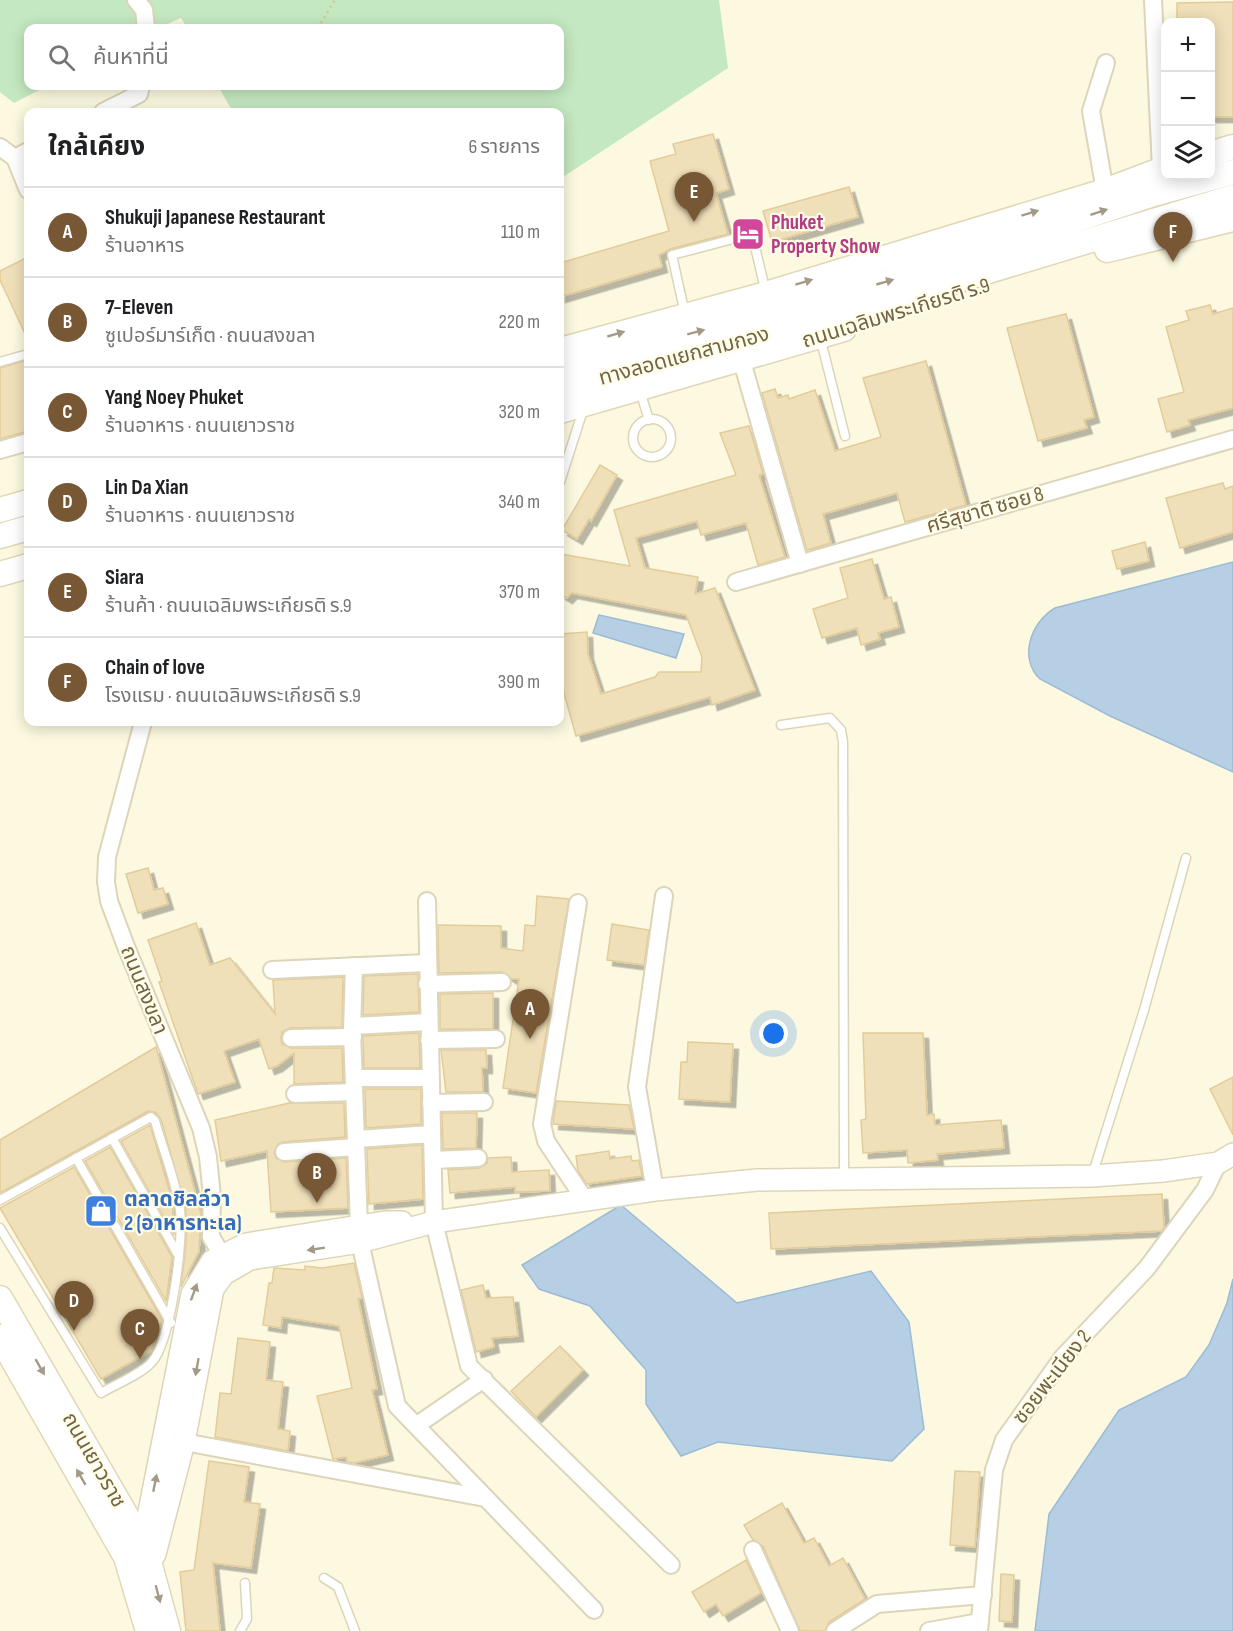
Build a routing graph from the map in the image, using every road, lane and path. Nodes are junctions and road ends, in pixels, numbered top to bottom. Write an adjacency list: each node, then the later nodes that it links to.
1 (136, 0): 4 (street)
2 (335, 0): 5 (path)
3 (1153, 0): 9 (street)
4 (146, 24)
5 (320, 24)
6 (1106, 63): 16 (street)
7 (140, 90): 8 (street)
8 (110, 108)
9 (1161, 135)
10 (0, 147): 13 (street)
11 (1233, 147): 12 (main road)
12 (1215, 152)
13 (22, 155)
14 (1161, 170): 16 (main road)
15 (1233, 171): 19 (main road, one-way to 15)
16 (1105, 191): 20 (main road, one-way to 16)
17 (1233, 196): 19 (main road)
18 (1233, 219): 22 (main road, ถนนเฉลิมพระเกียรติ ร.9)
19 (1047, 242): 20 (main road); 22 (main road); 29 (main road, ทางลอดแยกสามกอง, one-way to 19); 31 (main road, ทางลอดแยกสามกอง)
20 (893, 255): 21 (main road, one-way to 20)
21 (766, 294): 23 (main road); 23 (lane)
22 (909, 309): 24 (main road, ถนนเฉลิมพระเกียรติ ร.9)
23 (685, 315): 25 (main road, one-way to 23)
24 (819, 336): 27 (main road, ถนนเฉลิมพระเกียรติ ร.9); 35 (lane)
25 (564, 349)
26 (24, 355): 28 (lane)
27 (741, 358): 30 (main road, ถนนเฉลิมพระเกียรติ ร.9); 46 (street)
28 (0, 362)
29 (564, 371)
30 (639, 388): 32 (main road, ถนนเฉลิมพระเกียรติ ร.9); 34 (lane)
31 (564, 390)
32 (585, 404): 33 (main road, ถนนเฉลิมพระเกียรติ ร.9); 39 (lane)
33 (564, 410)
34 (649, 420): 34 (lane)
35 (845, 436)
36 (1233, 439): 46 (street, ศรีสุชาติ ซอย 8)
37 (24, 443): 38 (street)
38 (0, 450)
39 (564, 470)
40 (24, 503): 41 (main road)
41 (0, 510)
42 (24, 529): 43 (main road)
43 (0, 536)
44 (24, 545): 45 (main road)
45 (0, 552)
46 (800, 564): 49 (street, ศรีสุชาติ ซอย 8)
47 (24, 567): 48 (main road)
48 (0, 574)
49 (736, 582)
50 (781, 725): 80 (lane)
51 (142, 726): 88 (street, ถนนสงขลา)
52 (1186, 858): 79 (lane)
53 (664, 896): 81 (street)
54 (427, 901): 56 (street)
55 (579, 903): 83 (street)
56 (426, 963): 57 (street); 60 (street)
57 (354, 966): 58 (street); 62 (street)
58 (272, 970)
59 (502, 982): 60 (street)
60 (427, 984): 61 (street)
61 (429, 1022): 62 (street); 65 (street)
62 (353, 1032): 63 (street); 67 (street)
63 (291, 1038)
64 (496, 1039): 65 (street)
65 (429, 1040): 66 (street)
66 (430, 1078): 67 (street); 69 (street)
67 (354, 1085): 68 (street); 73 (street)
68 (295, 1094)
69 (431, 1102): 70 (street); 71 (street)
70 (484, 1102)
71 (432, 1134): 73 (street); 78 (street)
72 (112, 1138): 75 (lane); 87 (lane); 87 (lane)
73 (356, 1143): 74 (street); 86 (street)
74 (284, 1152)
75 (76, 1158): 82 (lane); 90 (lane)
76 (478, 1158): 78 (street)
77 (1226, 1158): 79 (street); 102 (street, ซอยพะเนียง 2)
78 (433, 1160): 84 (street)
79 (1092, 1176): 80 (street)
80 (844, 1178): 81 (street)
81 (655, 1190): 83 (street)
82 (0, 1200)
83 (585, 1200): 84 (street)
84 (434, 1222): 86 (street); 93 (street)
85 (0, 1228): 92 (lane)
86 (360, 1234): 88 (street); 94 (street); 95 (street, one-way to 95)
87 (177, 1254): 90 (lane)
88 (222, 1255): 90 (street, one-way to 88)
89 (0, 1298): 98 (main road, ถนนเยาวราช, one-way to 98)
90 (177, 1324): 92 (street)
91 (0, 1337): 98 (main road, ถนนเยาวราช, one-way to 91)
92 (170, 1353): 98 (street, one-way to 92)
93 (484, 1379): 94 (street); 99 (street)
94 (417, 1425): 96 (street)
95 (184, 1442): 96 (street); 98 (street)
96 (485, 1498): 103 (street)
97 (753, 1550): 109 (street)
98 (134, 1551): 105 (main road, ถนนเยาวราช); 106 (main road, ถนนเยาวราช, one-way to 106)
99 (671, 1565)
100 (324, 1578): 108 (lane)
101 (245, 1582): 107 (lane)
102 (983, 1595): 104 (street, ซอยพะเนียง 2); 110 (street)
103 (594, 1610)
104 (980, 1626): 111 (street)
105 (148, 1631)
106 (168, 1631)
107 (240, 1631)
108 (355, 1631)
109 (790, 1631)
110 (835, 1631)
111 (929, 1631)

